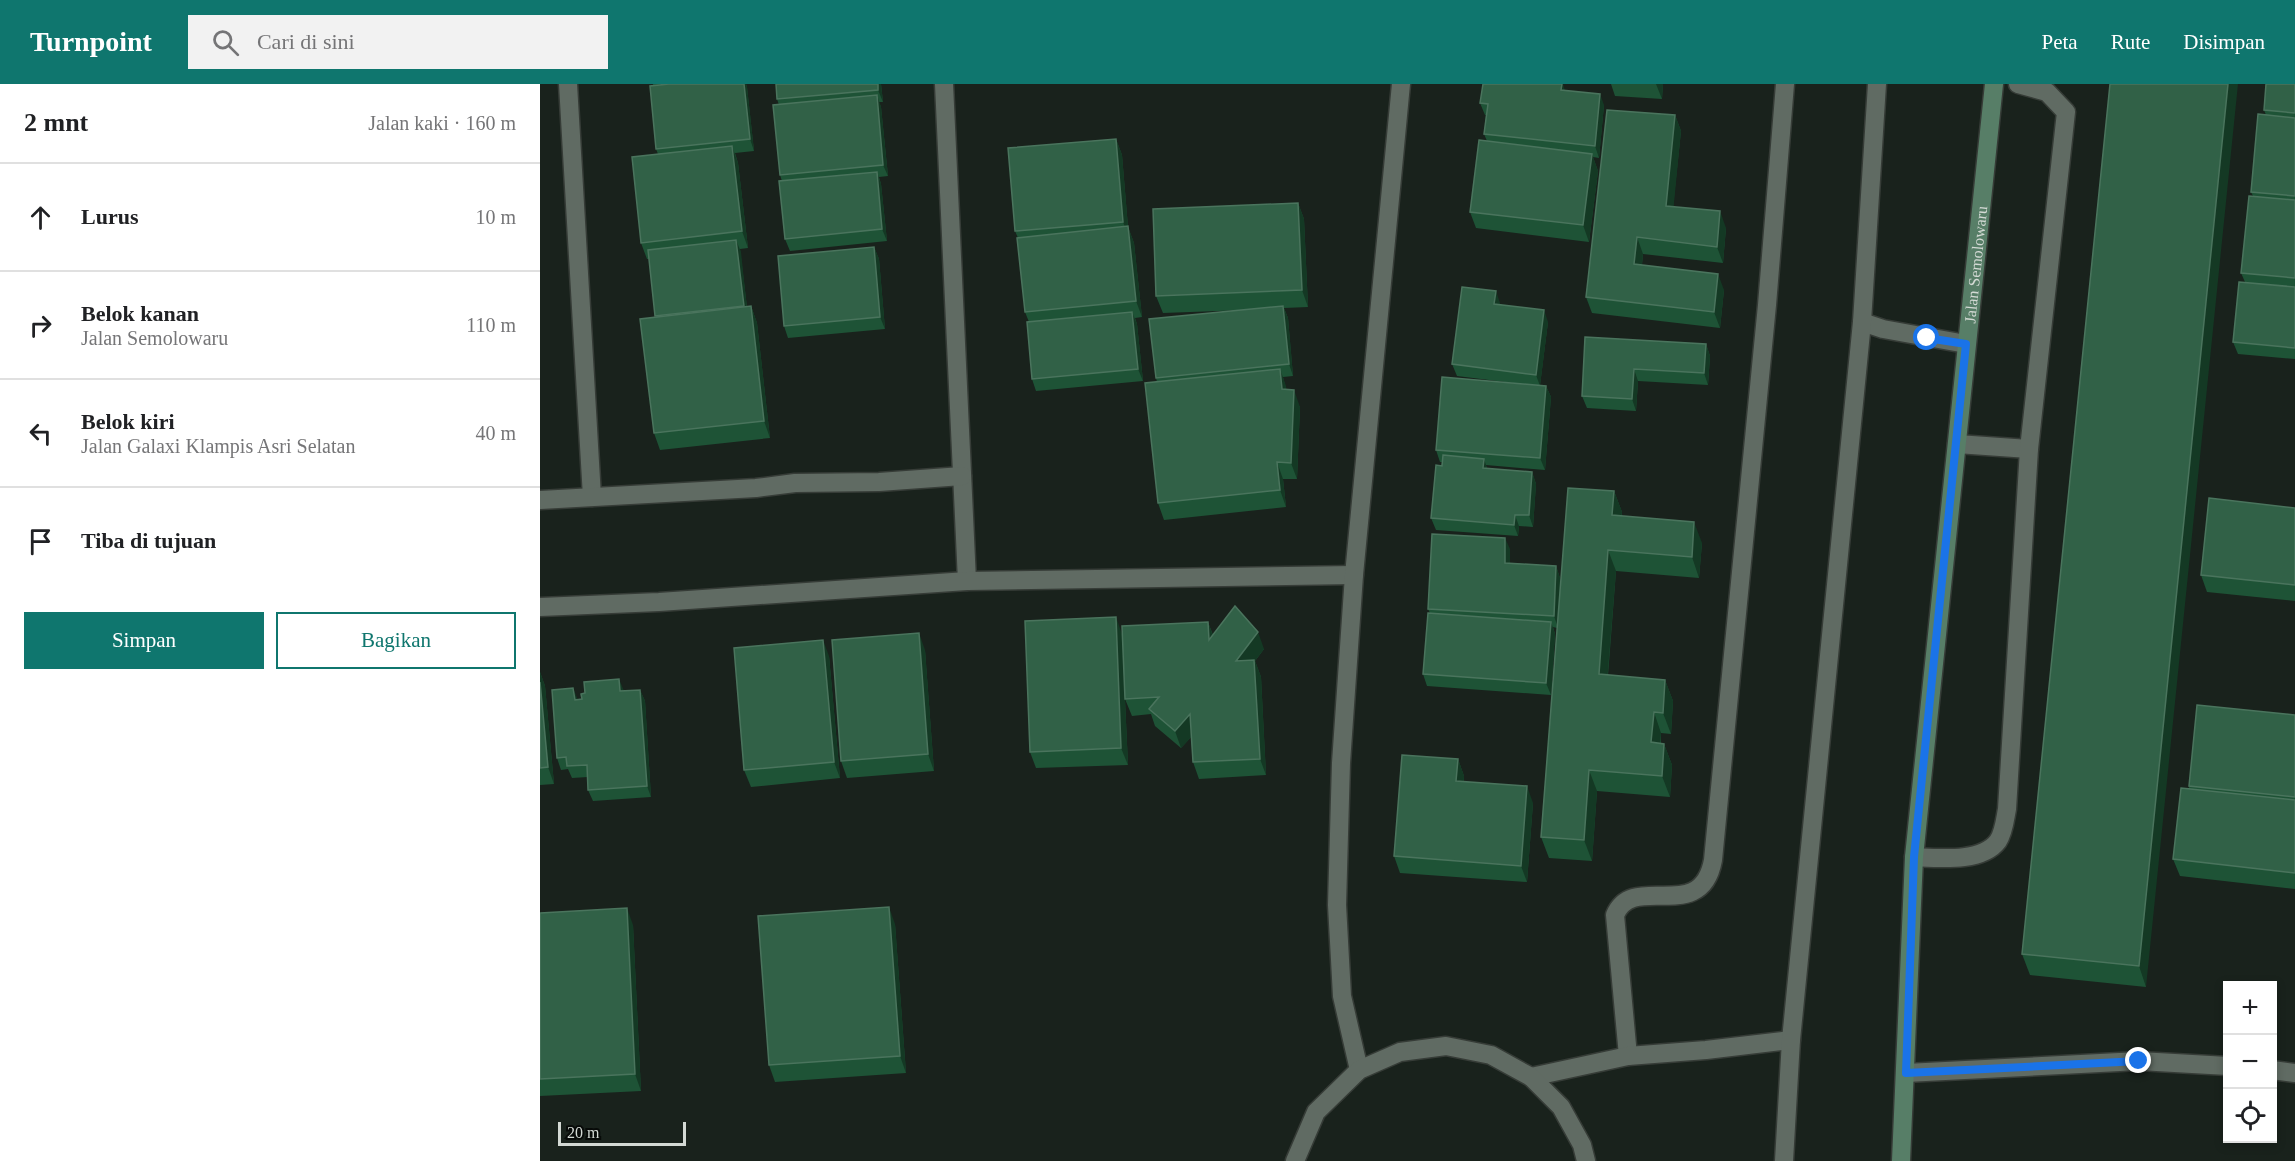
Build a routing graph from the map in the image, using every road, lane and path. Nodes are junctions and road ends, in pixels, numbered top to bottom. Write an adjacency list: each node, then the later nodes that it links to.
1 (568, 84): 13 (street)
2 (944, 84): 12 (street)
3 (1401, 84): 15 (street)
4 (1785, 84): 20 (street)
5 (1877, 84): 8 (street)
6 (1994, 84): 9 (main road, Jalan Semolowaru)
7 (2018, 84): 11 (street)
8 (1862, 322): 9 (street); 19 (street)
9 (1966, 344): 10 (main road, Jalan Semolowaru)
10 (1957, 444): 11 (street); 18 (main road, Jalan Semolowaru)
11 (2029, 449): 18 (street)
12 (962, 476): 13 (street); 16 (street)
13 (592, 497): 14 (street)
14 (540, 500)
15 (1354, 575): 16 (street); 22 (street)
16 (967, 581): 17 (street)
17 (540, 607)
18 (1914, 857): 24 (main road, Jalan Semolowaru)
19 (1791, 1040): 20 (street); 29 (street)
20 (1628, 1056): 26 (street)
21 (2223, 1066): 24 (street)
22 (1359, 1071): 26 (street); 27 (street)
23 (2277, 1071): 25 (street)
24 (1906, 1073): 30 (main road, Jalan Semolowaru)
25 (2295, 1073)
26 (1531, 1077): 28 (street)
27 (1295, 1161)
28 (1586, 1161)
29 (1784, 1161)
30 (1901, 1161)

